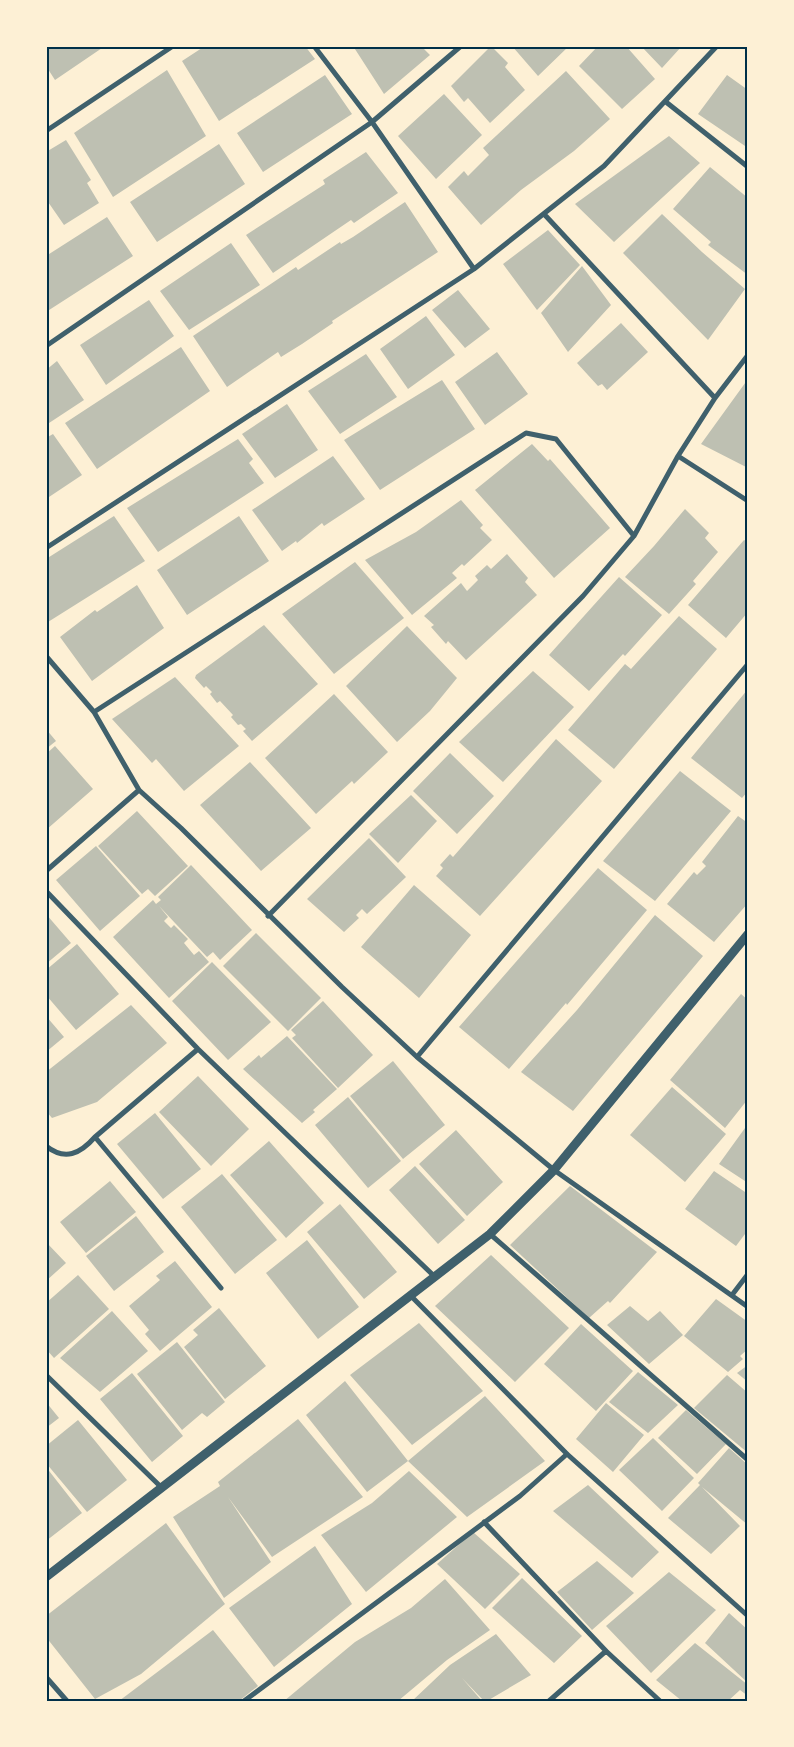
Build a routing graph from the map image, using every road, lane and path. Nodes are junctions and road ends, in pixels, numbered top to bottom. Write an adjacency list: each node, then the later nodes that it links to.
1 (173, 46): 7 (street)
2 (314, 46): 6 (street)
3 (461, 46): 6 (street)
4 (717, 46): 5 (street)
5 (666, 102): 8 (street); 9 (street)
6 (372, 122): 10 (street); 11 (street)
7 (46, 131)
8 (748, 167)
9 (544, 214): 10 (street); 13 (street)
10 (474, 269): 17 (street)
11 (46, 346)
12 (748, 354): 13 (street)
13 (715, 398): 14 (street)
14 (678, 456): 15 (street); 16 (street)
15 (748, 501)
16 (634, 536): 20 (street); 24 (street)
17 (46, 548)
18 (46, 656): 20 (street)
19 (748, 664): 27 (street)
20 (94, 712): 21 (street)
21 (139, 790): 22 (street); 24 (street)
22 (46, 871)
23 (46, 892): 26 (street)
24 (268, 916): 27 (street)
25 (748, 934): 30 (street)
26 (198, 1049): 28 (street); 33 (street)
27 (417, 1057): 30 (street)
28 (95, 1137): 29 (street); 34 (street)
29 (46, 1146)
30 (554, 1170): 31 (street); 35 (street)
31 (490, 1234): 33 (street); 40 (street)
32 (748, 1274): 35 (street)
33 (434, 1276): 36 (street)
34 (221, 1288)
35 (732, 1295): 37 (street)
36 (411, 1296): 39 (street); 41 (street)
37 (748, 1307)
38 (46, 1375): 41 (street)
39 (566, 1454): 42 (street); 44 (street)
40 (748, 1460)
41 (161, 1487): 43 (street)
42 (484, 1522): 45 (street); 48 (street)
43 (46, 1577)
44 (748, 1616)
45 (606, 1651): 49 (street); 50 (street)
46 (46, 1677): 47 (street)
47 (67, 1701)
48 (244, 1701)
49 (549, 1701)
50 (660, 1701)

